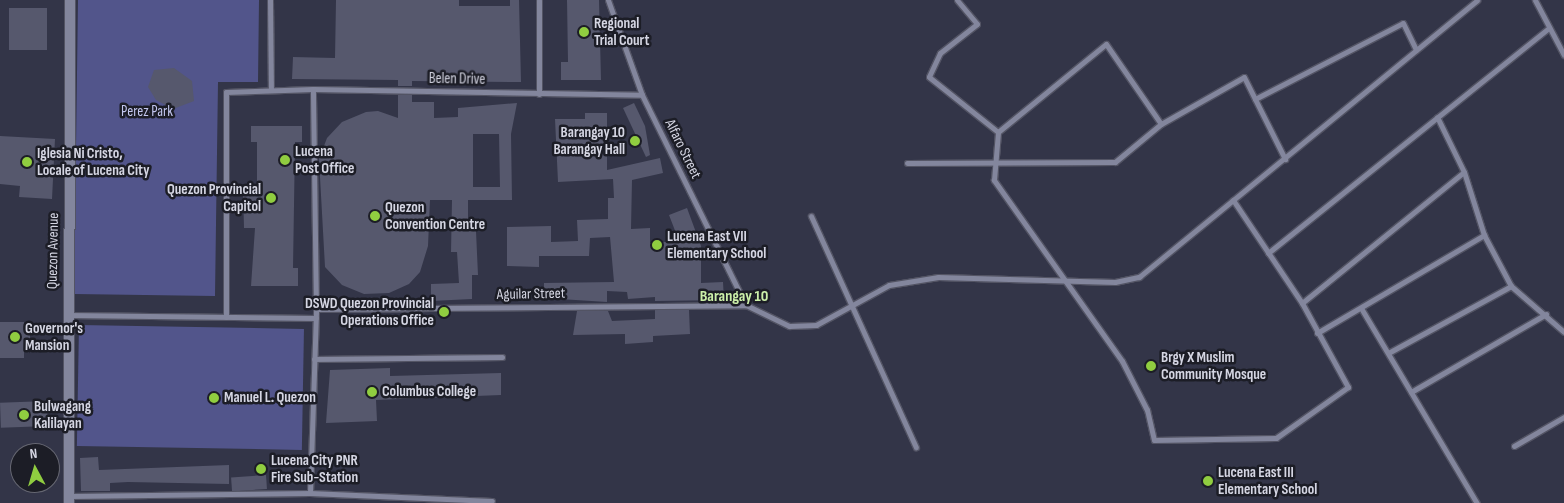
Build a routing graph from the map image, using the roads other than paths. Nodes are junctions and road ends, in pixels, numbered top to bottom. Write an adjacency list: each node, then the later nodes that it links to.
1 (70, 0): 35 (main road, Quezon Avenue)
2 (270, 0): 11 (street)
3 (539, 0): 13 (street)
4 (608, 0): 14 (street, Alfaro Street)
5 (957, 0): 18 (street)
6 (1534, 0): 8 (street)
7 (1475, 1): 9 (street)
8 (1550, 28): 10 (street); 16 (street)
9 (1416, 50): 15 (street); 19 (street)
10 (1564, 55)
11 (272, 89): 12 (street, Belen Drive); 36 (street, Belen Drive)
12 (313, 89): 13 (street, Belen Drive); 33 (street)
13 (539, 94): 14 (street, Belen Drive)
14 (642, 95): 30 (street, Alfaro Street)
15 (1255, 99): 17 (street); 19 (street)
16 (1437, 118): 22 (street); 26 (street)
17 (1161, 124): 18 (street); 21 (street)
18 (998, 132): 21 (street)
19 (1285, 159): 23 (street)
20 (907, 163): 21 (street)
21 (995, 164): 27 (street)
22 (1464, 172): 25 (street); 29 (street)
23 (1233, 200): 26 (street); 27 (street)
24 (811, 216): 31 (street)
25 (1484, 235): 28 (street); 32 (street)
26 (1268, 253): 29 (street)
27 (1066, 279): 31 (street); 39 (street)
28 (1511, 286): 34 (street); 40 (street)
29 (1302, 303): 39 (street)
30 (746, 305): 31 (street); 33 (street, Aguilar Street)
31 (852, 306): 46 (street)
32 (1362, 308): 39 (street); 40 (street)
33 (316, 309): 37 (street)
34 (1546, 314): 38 (street); 43 (street)
35 (68, 316): 36 (street); 48 (main road, Quezon Avenue)
36 (226, 317): 37 (street)
37 (316, 318): 42 (street)
38 (1564, 332)
39 (1317, 334)
40 (1390, 352): 43 (street)
41 (502, 357): 42 (street)
42 (314, 359): 47 (street)
43 (1411, 392): 50 (street)
44 (1564, 417): 45 (street)
45 (1514, 446)
46 (916, 447)
47 (310, 493): 48 (street); 49 (street)
48 (70, 500)
49 (492, 502)
50 (1478, 503)

